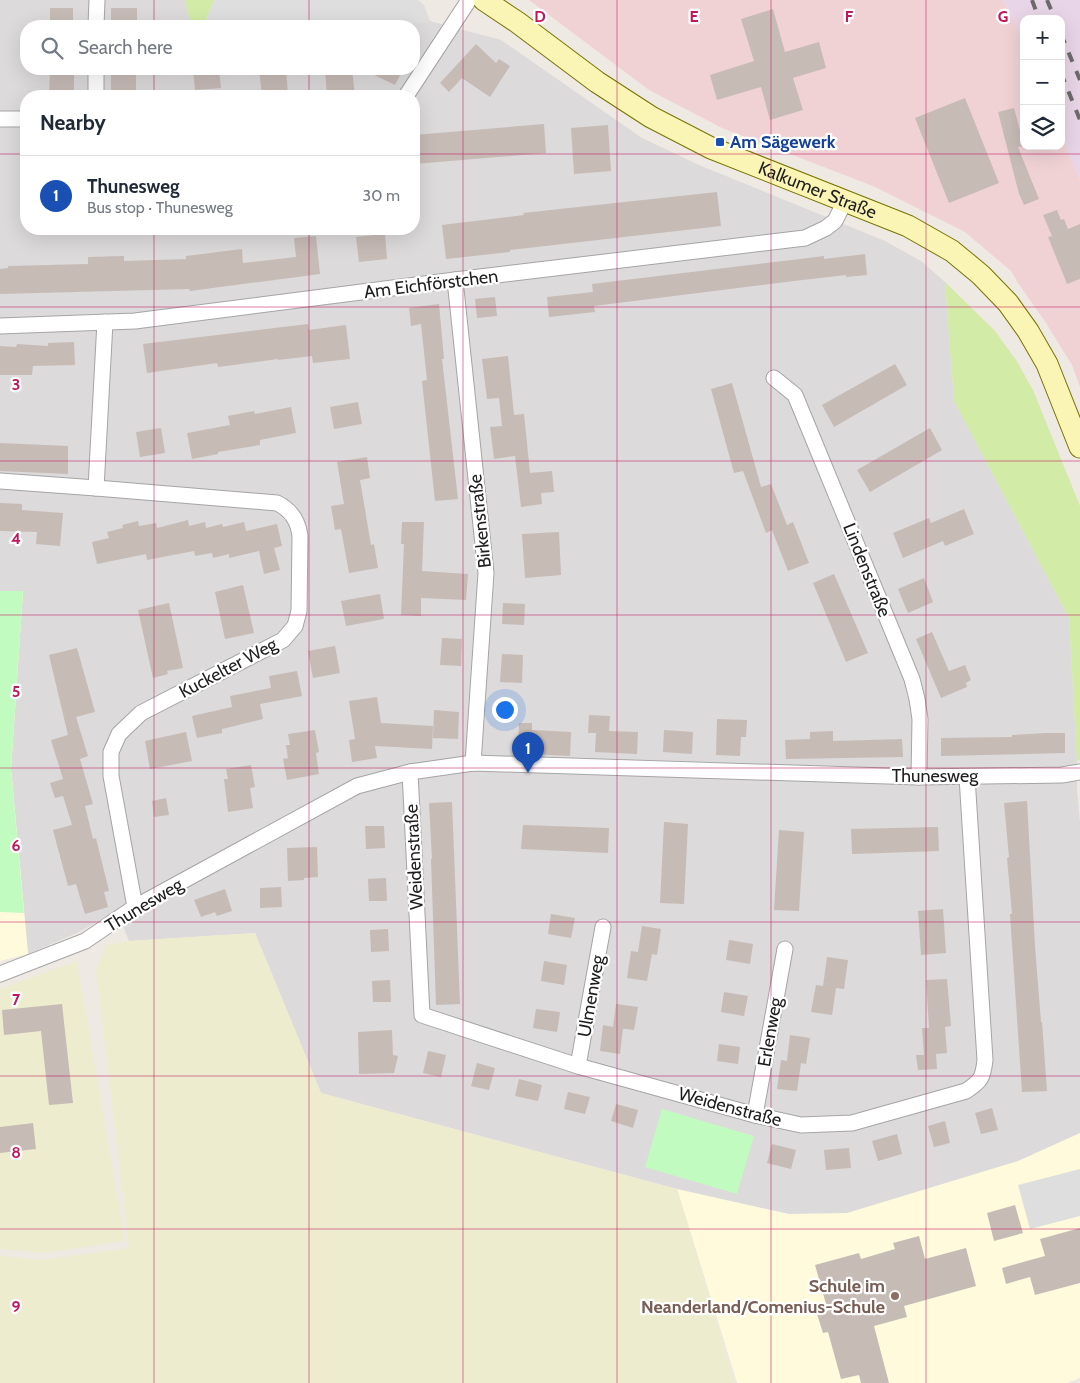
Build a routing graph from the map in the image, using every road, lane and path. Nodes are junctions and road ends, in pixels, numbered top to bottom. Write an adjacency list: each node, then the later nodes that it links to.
1 (97, 0): 4 (street)
2 (469, 0): 6 (street)
3 (484, 0): 12 (main road, Kalkumer Straße)
4 (96, 20)
5 (96, 75): 8 (street)
6 (420, 75)
7 (420, 75): 9 (street)
8 (96, 90)
9 (410, 90)
10 (0, 119): 11 (street)
11 (20, 119)
12 (844, 202): 13 (street, Am Eichförstchen); 17 (main road, Kalkumer Straße)
13 (455, 280): 14 (street, Am Eichförstchen); 20 (street, Birkenstraße)
14 (106, 322): 15 (street, Am Eichförstchen); 19 (street)
15 (0, 326)
16 (774, 378): 23 (street, Lindenstraße)
17 (1080, 446)
18 (0, 481): 19 (street, Kuckelter Weg)
19 (96, 488): 25 (street, Kuckelter Weg)
20 (472, 763): 21 (street, Thunesweg); 23 (street, Thunesweg)
21 (410, 772): 25 (street, Thunesweg); 29 (street, Weidenstraße)
22 (1080, 772): 24 (street, Thunesweg)
23 (919, 777): 24 (street, Thunesweg)
24 (967, 777): 30 (street, Weidenstraße)
25 (135, 907): 28 (street, Thunesweg)
26 (604, 927): 29 (street, Ulmenweg)
27 (785, 949): 30 (street, Erlenweg)
28 (0, 974)
29 (578, 1066): 30 (street, Weidenstraße)
30 (755, 1115)

